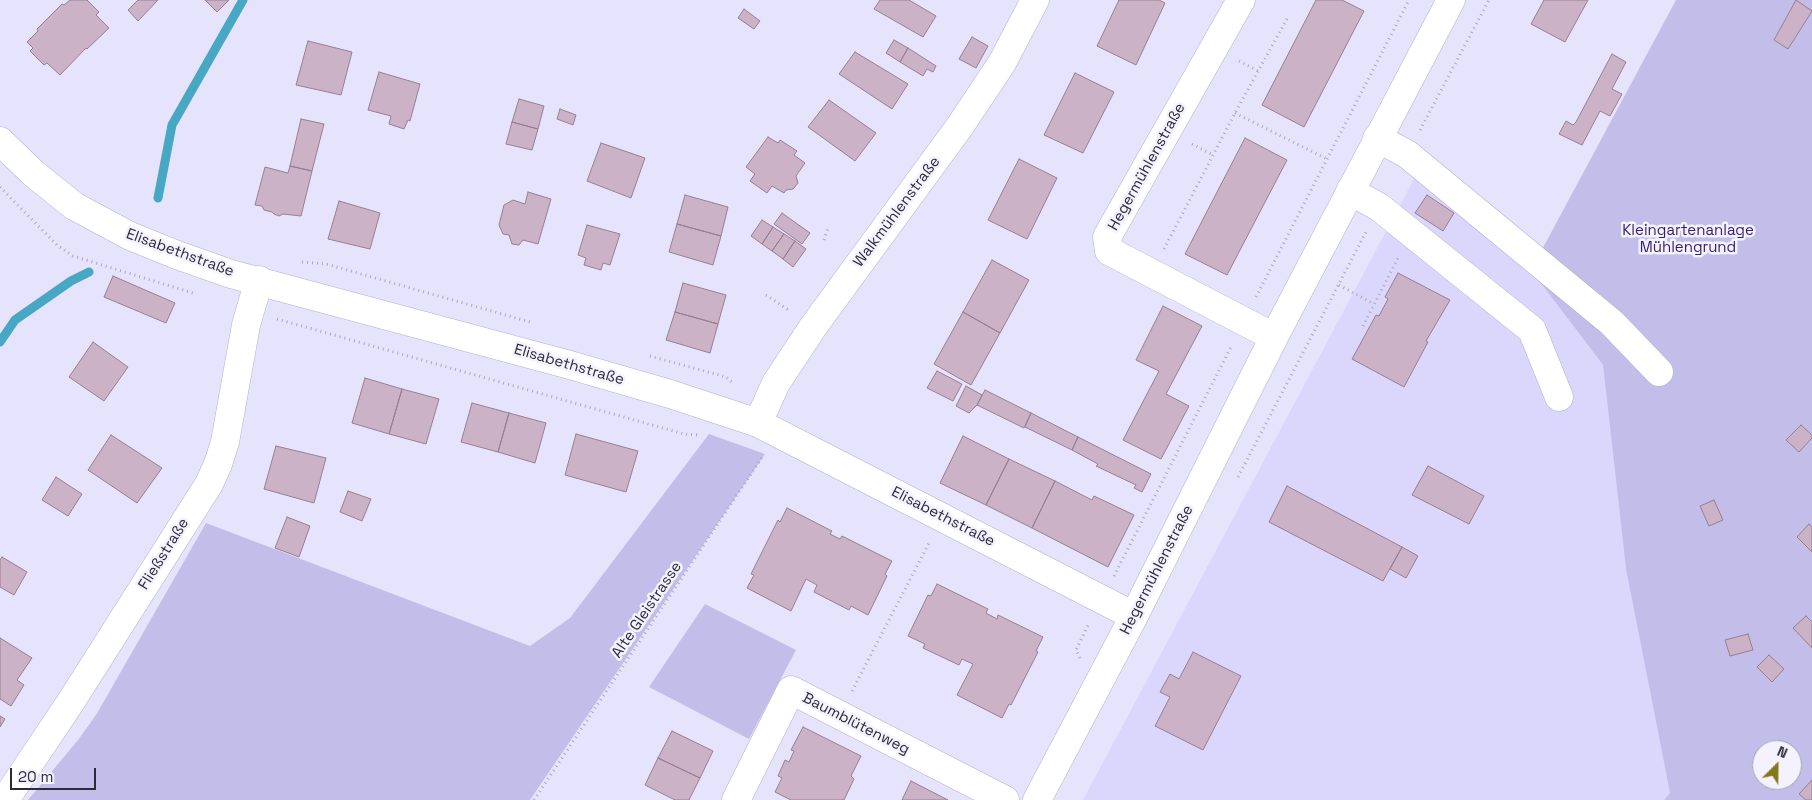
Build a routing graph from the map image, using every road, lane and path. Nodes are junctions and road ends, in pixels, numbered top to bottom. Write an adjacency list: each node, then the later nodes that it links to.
1 (1035, 0): 27 (street, Walkmühlenstraße)
2 (1241, 0): 17 (street, Hegermühlenstraße)
3 (1451, 0): 7 (street, Hegermühlenstraße)
4 (1489, 0): 9 (path)
5 (1288, 16): 6 (path)
6 (1235, 113): 10 (path); 17 (path)
7 (1378, 138): 9 (street); 12 (street, Hegermühlenstraße)
8 (0, 141): 18 (street, Elisabethstraße)
9 (1407, 154): 25 (street)
10 (1327, 159)
11 (0, 188): 20 (path)
12 (1350, 191): 13 (street); 24 (street, Hegermühlenstraße)
13 (1378, 207): 15 (street); 19 (path)
14 (828, 228): 16 (path)
15 (1412, 234): 21 (path); 26 (street)
16 (824, 240)
17 (1152, 274): 24 (street, Hegermühlenstraße)
18 (258, 280): 22 (street, Fließstraße); 27 (street, Elisabethstraße)
19 (1338, 285): 21 (path); 30 (path)
20 (205, 297)
21 (1374, 304): 23 (path)
22 (250, 311): 28 (path); 36 (street, Fließstraße)
23 (1363, 326)
24 (1274, 337): 32 (street, Hegermühlenstraße)
25 (1659, 372)
26 (1559, 397)
27 (758, 423): 32 (street, Elisabethstraße)
28 (703, 436)
29 (756, 451): 37 (path, Alte Gleistrasse)
30 (1238, 478)
31 (930, 541): 35 (path)
32 (1134, 616): 34 (street, Hegermühlenstraße)
33 (1080, 619): 34 (path)
34 (1121, 640): 40 (street, Hegermühlenstraße)
35 (839, 715): 38 (street, Baumblütenweg); 39 (street, Baumblütenweg)
36 (5, 800)
37 (534, 800)
38 (736, 800)
39 (1005, 800)
40 (1037, 800)

